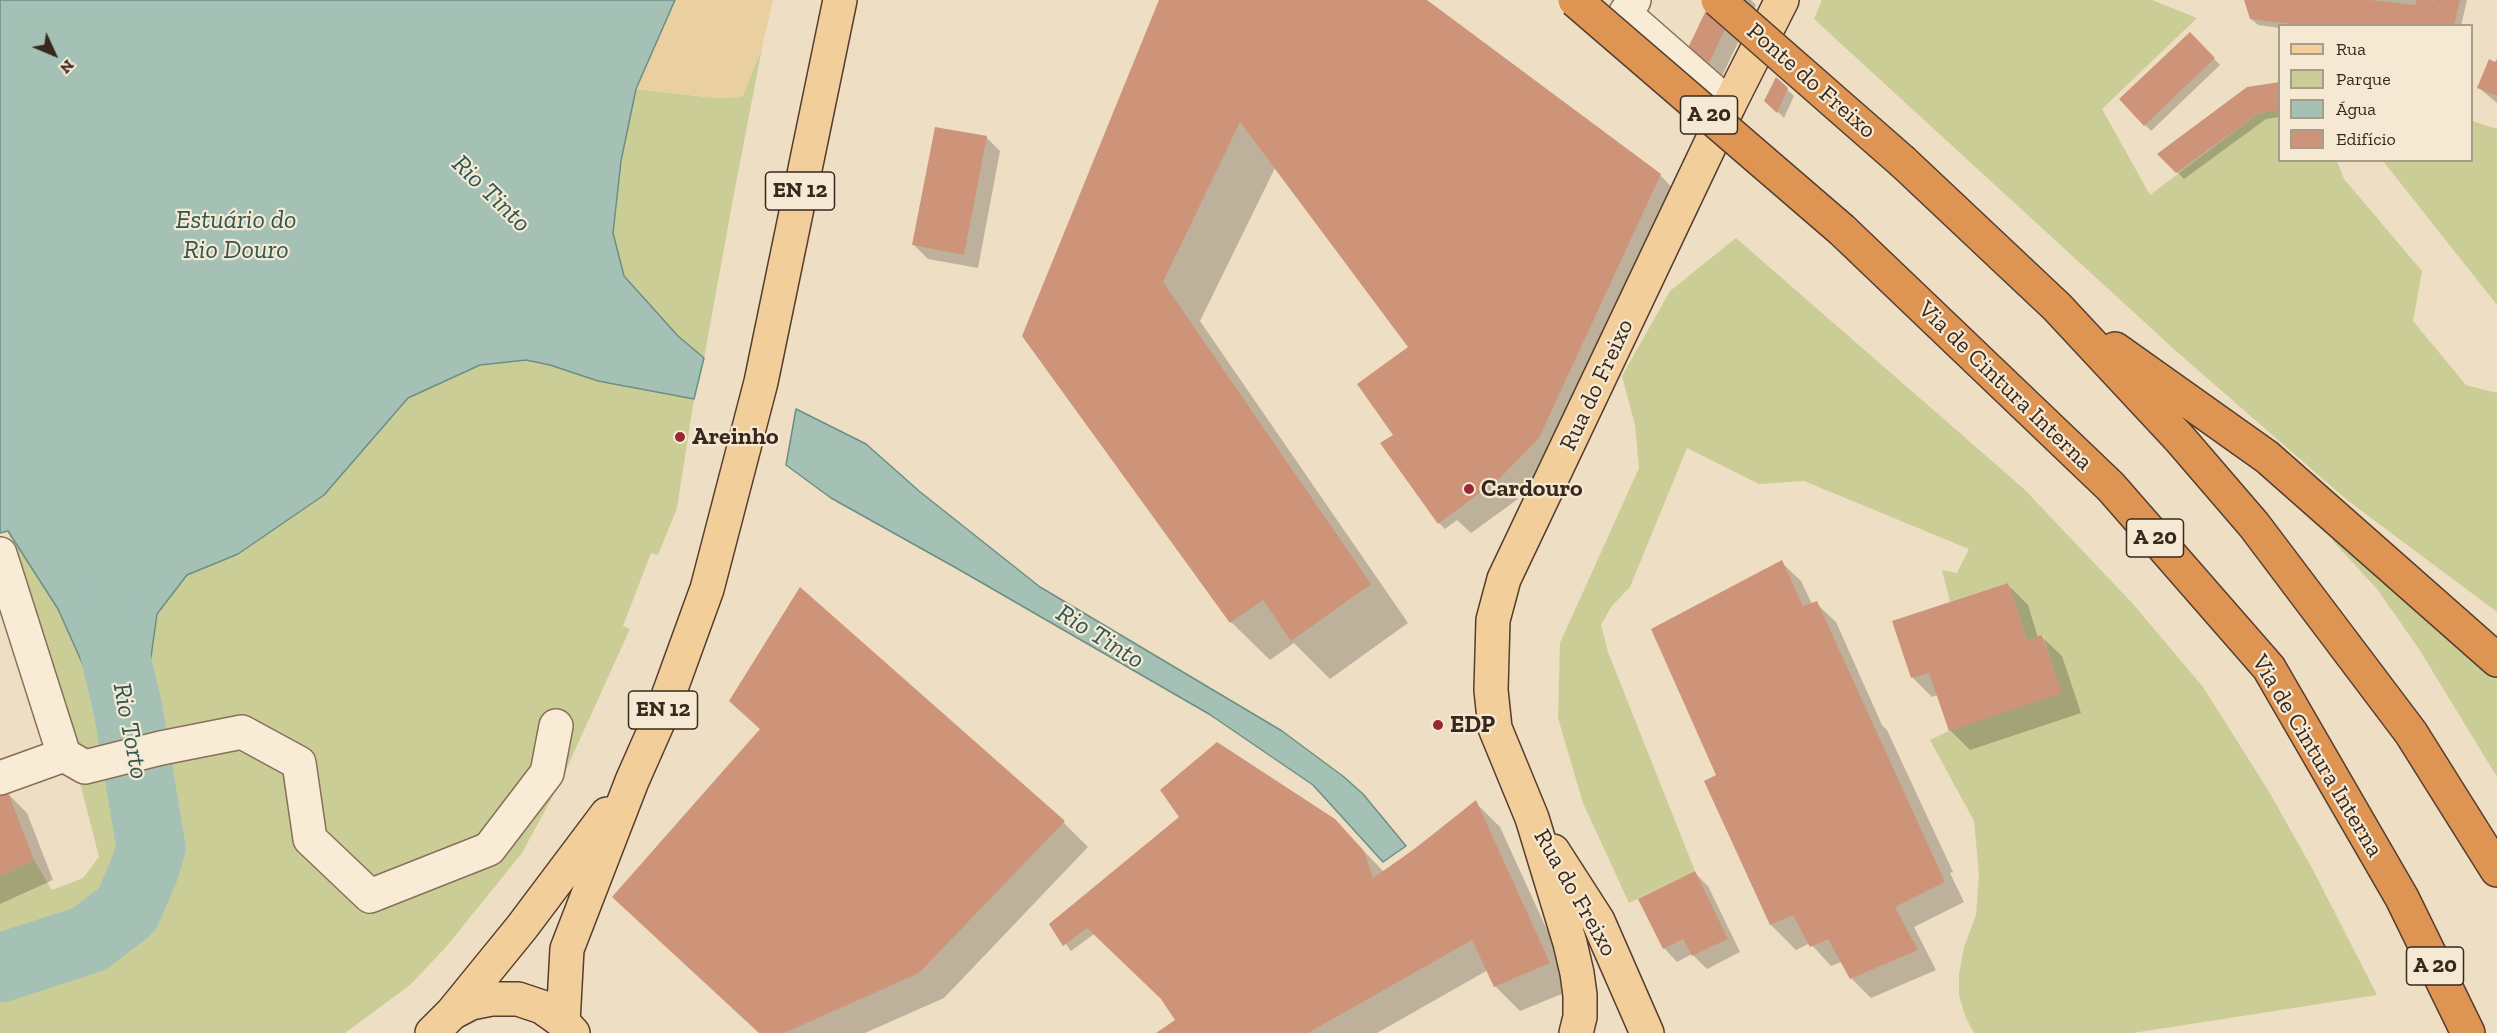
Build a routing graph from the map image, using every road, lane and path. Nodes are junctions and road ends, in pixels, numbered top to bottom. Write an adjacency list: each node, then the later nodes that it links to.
1 (840, 0): 13 (main road, EN 12)
2 (1575, 0): 20 (highway, Via de Cintura Interna / A 20, bridge)
3 (1718, 0): 7 (highway, Ponte do Freixo, bridge)
4 (1782, 0): 6 (main road, Rua do Freixo)
5 (1623, 5): 6 (lane)
6 (1729, 105): 14 (main road, Rua do Freixo)
7 (2057, 307): 9 (highway); 15 (highway)
8 (0, 554): 11 (lane)
9 (2497, 660)
10 (556, 726): 11 (lane)
11 (75, 761): 12 (lane)
12 (0, 778)
13 (632, 781): 16 (main road); 17 (main road)
14 (1532, 818): 18 (main road, Rua do Freixo); 19 (main road, Rua do Freixo)
15 (2497, 870)
16 (442, 1023): 17 (main road)
17 (568, 1027)
18 (1576, 1033)
19 (1647, 1033)
20 (2468, 1033)

